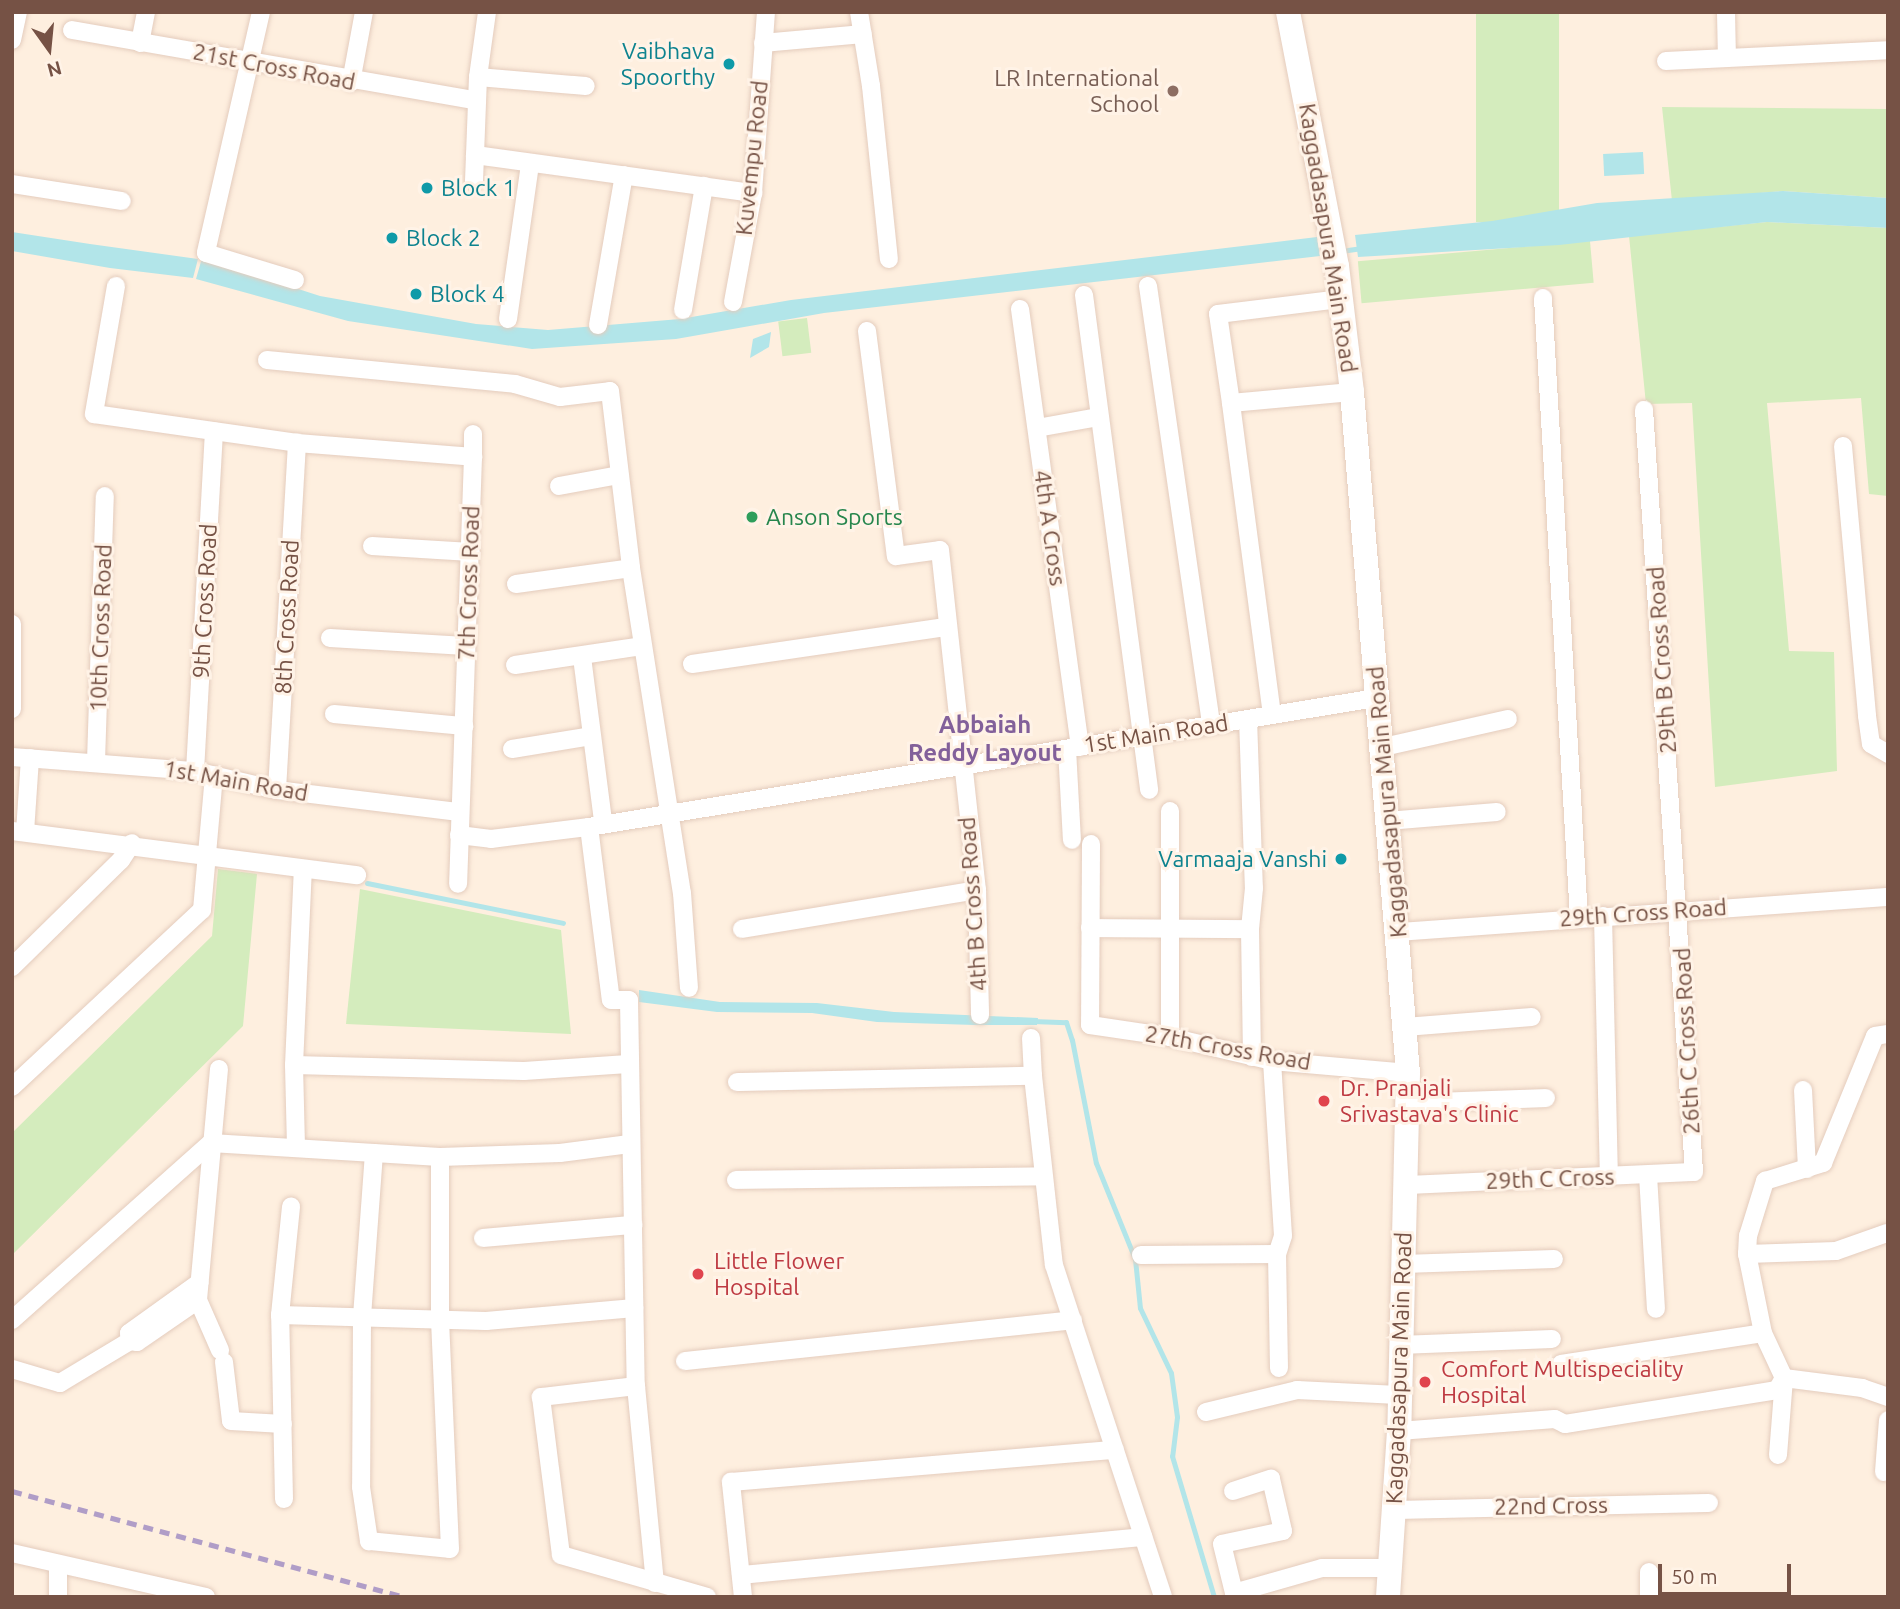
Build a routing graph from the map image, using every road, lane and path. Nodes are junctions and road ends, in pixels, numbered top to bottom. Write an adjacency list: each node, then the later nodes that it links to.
1 (18, 12): 12 (street)
2 (146, 12): 13 (street)
3 (261, 12): 17 (street)
4 (364, 12): 20 (street)
5 (487, 12): 19 (street)
6 (766, 12): 14 (street, Kuvempu Road)
7 (859, 12): 11 (street)
8 (1288, 12): 37 (main road, Kaggadasapura Main Road)
9 (1726, 12): 16 (street)
10 (72, 30): 13 (street, 21st Cross Road)
11 (863, 34): 14 (street); 31 (street)
12 (12, 40)
13 (140, 43): 17 (street, 21st Cross Road)
14 (763, 43): 29 (street, Kuvempu Road)
15 (1888, 50): 16 (street)
16 (1727, 58): 18 (street)
17 (249, 61): 20 (street, 21st Cross Road); 32 (street)
18 (1666, 61)
19 (478, 76): 21 (street); 22 (street)
20 (351, 82): 22 (street, 21st Cross Road)
21 (586, 86)
22 (477, 101): 23 (street)
23 (475, 155): 24 (street); 26 (street)
24 (530, 164): 25 (street); 41 (street)
25 (624, 175): 28 (street); 42 (street)
26 (474, 181)
27 (12, 184): 30 (street)
28 (705, 186): 29 (street); 40 (street)
29 (753, 193): 38 (street, Kuvempu Road)
30 (122, 201)
31 (889, 259)
32 (295, 280)
33 (116, 286): 50 (street)
34 (1148, 286): 76 (street)
35 (1084, 295): 48 (street)
36 (1543, 298): 110 (street)
37 (1341, 299): 45 (main road, Kaggadasapura Main Road); 46 (street)
38 (733, 302)
39 (1020, 309): 49 (street, 4th A Cross)
40 (683, 310)
41 (508, 319)
42 (598, 325)
43 (867, 331): 63 (street, 4th B Cross Road)
44 (267, 359): 55 (street)
45 (1352, 392): 46 (street); 70 (main road, Kaggadasapura Main Road)
46 (1231, 404): 73 (street)
47 (1644, 410): 108 (street, 29th B Cross Road)
48 (1100, 417): 49 (street); 79 (street)
49 (1037, 428): 80 (street, 4th A Cross)
50 (214, 432): 52 (street); 87 (street, 9th Cross Road)
51 (473, 434): 54 (street, 7th Cross Road)
52 (298, 443): 54 (street); 89 (street, 8th Cross Road)
53 (1843, 446): 83 (street)
54 (473, 457): 59 (street, 7th Cross Road)
55 (619, 475): 56 (street); 60 (street)
56 (559, 486)
57 (105, 496): 85 (street, 10th Cross Road)
58 (372, 546): 59 (street)
59 (471, 552): 65 (street, 7th Cross Road)
60 (631, 568): 61 (street); 66 (street)
61 (516, 584)
62 (13, 624): 71 (street)
63 (947, 626): 68 (street); 86 (street, 4th B Cross Road)
64 (330, 638): 65 (street)
65 (466, 646): 77 (street, 7th Cross Road)
66 (642, 646): 67 (street); 91 (street)
67 (582, 657): 69 (street); 78 (street)
68 (692, 664)
69 (515, 665)
70 (1376, 698): 73 (street, 1st Main Road); 81 (main road, Kaggadasapura Main Road)
71 (12, 709)
72 (334, 714): 77 (street)
73 (1272, 715): 74 (street, 1st Main Road)
74 (1248, 719): 76 (street, 1st Main Road); 114 (street)
75 (1508, 719): 81 (street)
76 (1210, 725): 79 (street, 1st Main Road)
77 (464, 726): 93 (street, 7th Cross Road)
78 (591, 736): 82 (street); 96 (street)
79 (1144, 736): 80 (street, 1st Main Road); 90 (street)
80 (1073, 748): 86 (street, 1st Main Road); 99 (street, 4th A Cross)
81 (1379, 748): 95 (main road, Kaggadasapura Main Road)
82 (512, 749)
83 (1888, 754)
84 (21, 757): 85 (street, 1st Main Road); 97 (street)
85 (96, 761): 87 (street, 1st Main Road)
86 (962, 766): 91 (street, 1st Main Road); 106 (street, 4th B Cross Road)
87 (195, 771): 88 (street, 1st Main Road)
88 (214, 776): 89 (street, 1st Main Road); 102 (street)
89 (277, 790): 93 (street, 1st Main Road)
90 (1149, 790)
91 (670, 811): 96 (street, 1st Main Road); 117 (street)
92 (1170, 811): 112 (street)
93 (459, 812): 98 (street, 7th Cross Road)
94 (1497, 812): 95 (street)
95 (1387, 821): 115 (main road, Kaggadasapura Main Road)
96 (596, 825): 98 (street, 1st Main Road); 126 (street)
97 (18, 831): 100 (street)
98 (458, 835): 105 (street, 7th Cross Road)
99 (1072, 841)
100 (132, 843): 102 (street); 116 (street)
101 (1091, 844): 111 (street)
102 (209, 855): 103 (street); 132 (street)
103 (303, 870): 104 (street); 127 (street)
104 (357, 876)
105 (457, 884)
106 (977, 890): 113 (street); 118 (street, 4th B Cross Road)
107 (1888, 897): 108 (street, 29th Cross Road)
108 (1680, 909): 109 (street, 29th Cross Road); 142 (street, 26th C Cross Road)
109 (1603, 916): 110 (street, 29th Cross Road); 145 (street)
110 (1579, 918): 115 (street, 29th Cross Road)
111 (1090, 928): 112 (street); 122 (street, 27th Cross Road)
112 (1170, 928): 114 (street); 122 (street)
113 (742, 929)
114 (1250, 929): 124 (street)
115 (1399, 932): 120 (main road, Kaggadasapura Main Road)
116 (12, 967)
117 (689, 988)
118 (979, 1015)
119 (1532, 1017): 120 (street)
120 (1405, 1027): 129 (main road, Kaggadasapura Main Road)
121 (1888, 1034): 141 (street)
122 (1170, 1037): 124 (street, 27th Cross Road)
123 (1031, 1038): 130 (street)
124 (1252, 1057): 125 (street, 27th Cross Road)
125 (1272, 1061): 129 (street, 27th Cross Road); 152 (street)
126 (628, 1064): 127 (street); 137 (street)
127 (294, 1065): 138 (street)
128 (219, 1069): 136 (street)
129 (1408, 1073): 135 (main road, Kaggadasapura Main Road)
130 (1033, 1076): 131 (street); 144 (street)
131 (737, 1082)
132 (12, 1087)
133 (1803, 1090): 141 (street)
134 (1546, 1098): 135 (street)
135 (1409, 1103): 147 (main road, Kaggadasapura Main Road)
136 (211, 1143): 138 (street); 157 (street); 162 (street)
137 (629, 1144): 140 (street); 149 (street)
138 (296, 1147): 139 (street)
139 (374, 1153): 140 (street); 161 (street)
140 (440, 1157): 163 (street)
141 (1807, 1169): 153 (street)
142 (1694, 1172): 143 (street, 29th C Cross)
143 (1648, 1175): 145 (street, 29th C Cross); 159 (street)
144 (1043, 1176): 146 (street); 164 (street)
145 (1609, 1176): 147 (street, 29th C Cross)
146 (736, 1180)
147 (1406, 1185): 156 (main road, Kaggadasapura Main Road)
148 (291, 1207): 160 (street)
149 (633, 1225): 151 (street); 158 (street)
150 (1887, 1233): 153 (street)
151 (483, 1238)
152 (1277, 1254): 154 (street); 170 (street)
153 (1747, 1254): 165 (street)
154 (1141, 1255)
155 (1554, 1259): 156 (street)
156 (1403, 1264): 167 (main road, Kaggadasapura Main Road)
157 (200, 1291): 171 (street); 178 (street)
158 (634, 1308): 163 (street); 173 (street)
159 (1656, 1309)
160 (281, 1315): 161 (street); 178 (street)
161 (362, 1317): 163 (street); 163 (street)
162 (12, 1320)
163 (440, 1320)
164 (1073, 1320): 168 (street); 180 (street)
165 (1763, 1333): 169 (street); 172 (street)
166 (1552, 1339): 167 (street)
167 (1401, 1345): 174 (main road, Kaggadasapura Main Road)
168 (685, 1361)
169 (1561, 1364)
170 (1279, 1368)
171 (12, 1369)
172 (1784, 1378): 175 (street); 179 (street); 181 (street)
173 (636, 1386): 193 (street); 193 (street)
174 (1398, 1395): 176 (street); 179 (main road, Kaggadasapura Main Road)
175 (1888, 1397)
176 (1206, 1412)
177 (1888, 1420): 182 (street)
178 (283, 1424): 184 (street)
179 (1399, 1431): 186 (main road, Kaggadasapura Main Road)
180 (1115, 1450): 187 (street); 192 (street)
181 (1778, 1455)
182 (1884, 1472)
183 (1233, 1491): 190 (street)
184 (284, 1499)
185 (1709, 1503): 186 (street, 22nd Cross)
186 (1394, 1510): 190 (main road, Kaggadasapura Main Road)
187 (1143, 1537): 192 (street); 200 (street)
188 (12, 1553): 189 (street)
189 (58, 1564): 194 (street); 196 (street)
190 (1390, 1568): 195 (main road, Kaggadasapura Main Road)
191 (1649, 1572): 202 (street)
192 (741, 1575): 199 (street)
193 (654, 1583): 198 (street)
194 (179, 1594): 197 (street)
195 (1388, 1596): 201 (street)
196 (58, 1597)
197 (206, 1597)
198 (707, 1597)
199 (743, 1597)
200 (1163, 1597)
201 (1394, 1597)
202 (1649, 1597)

